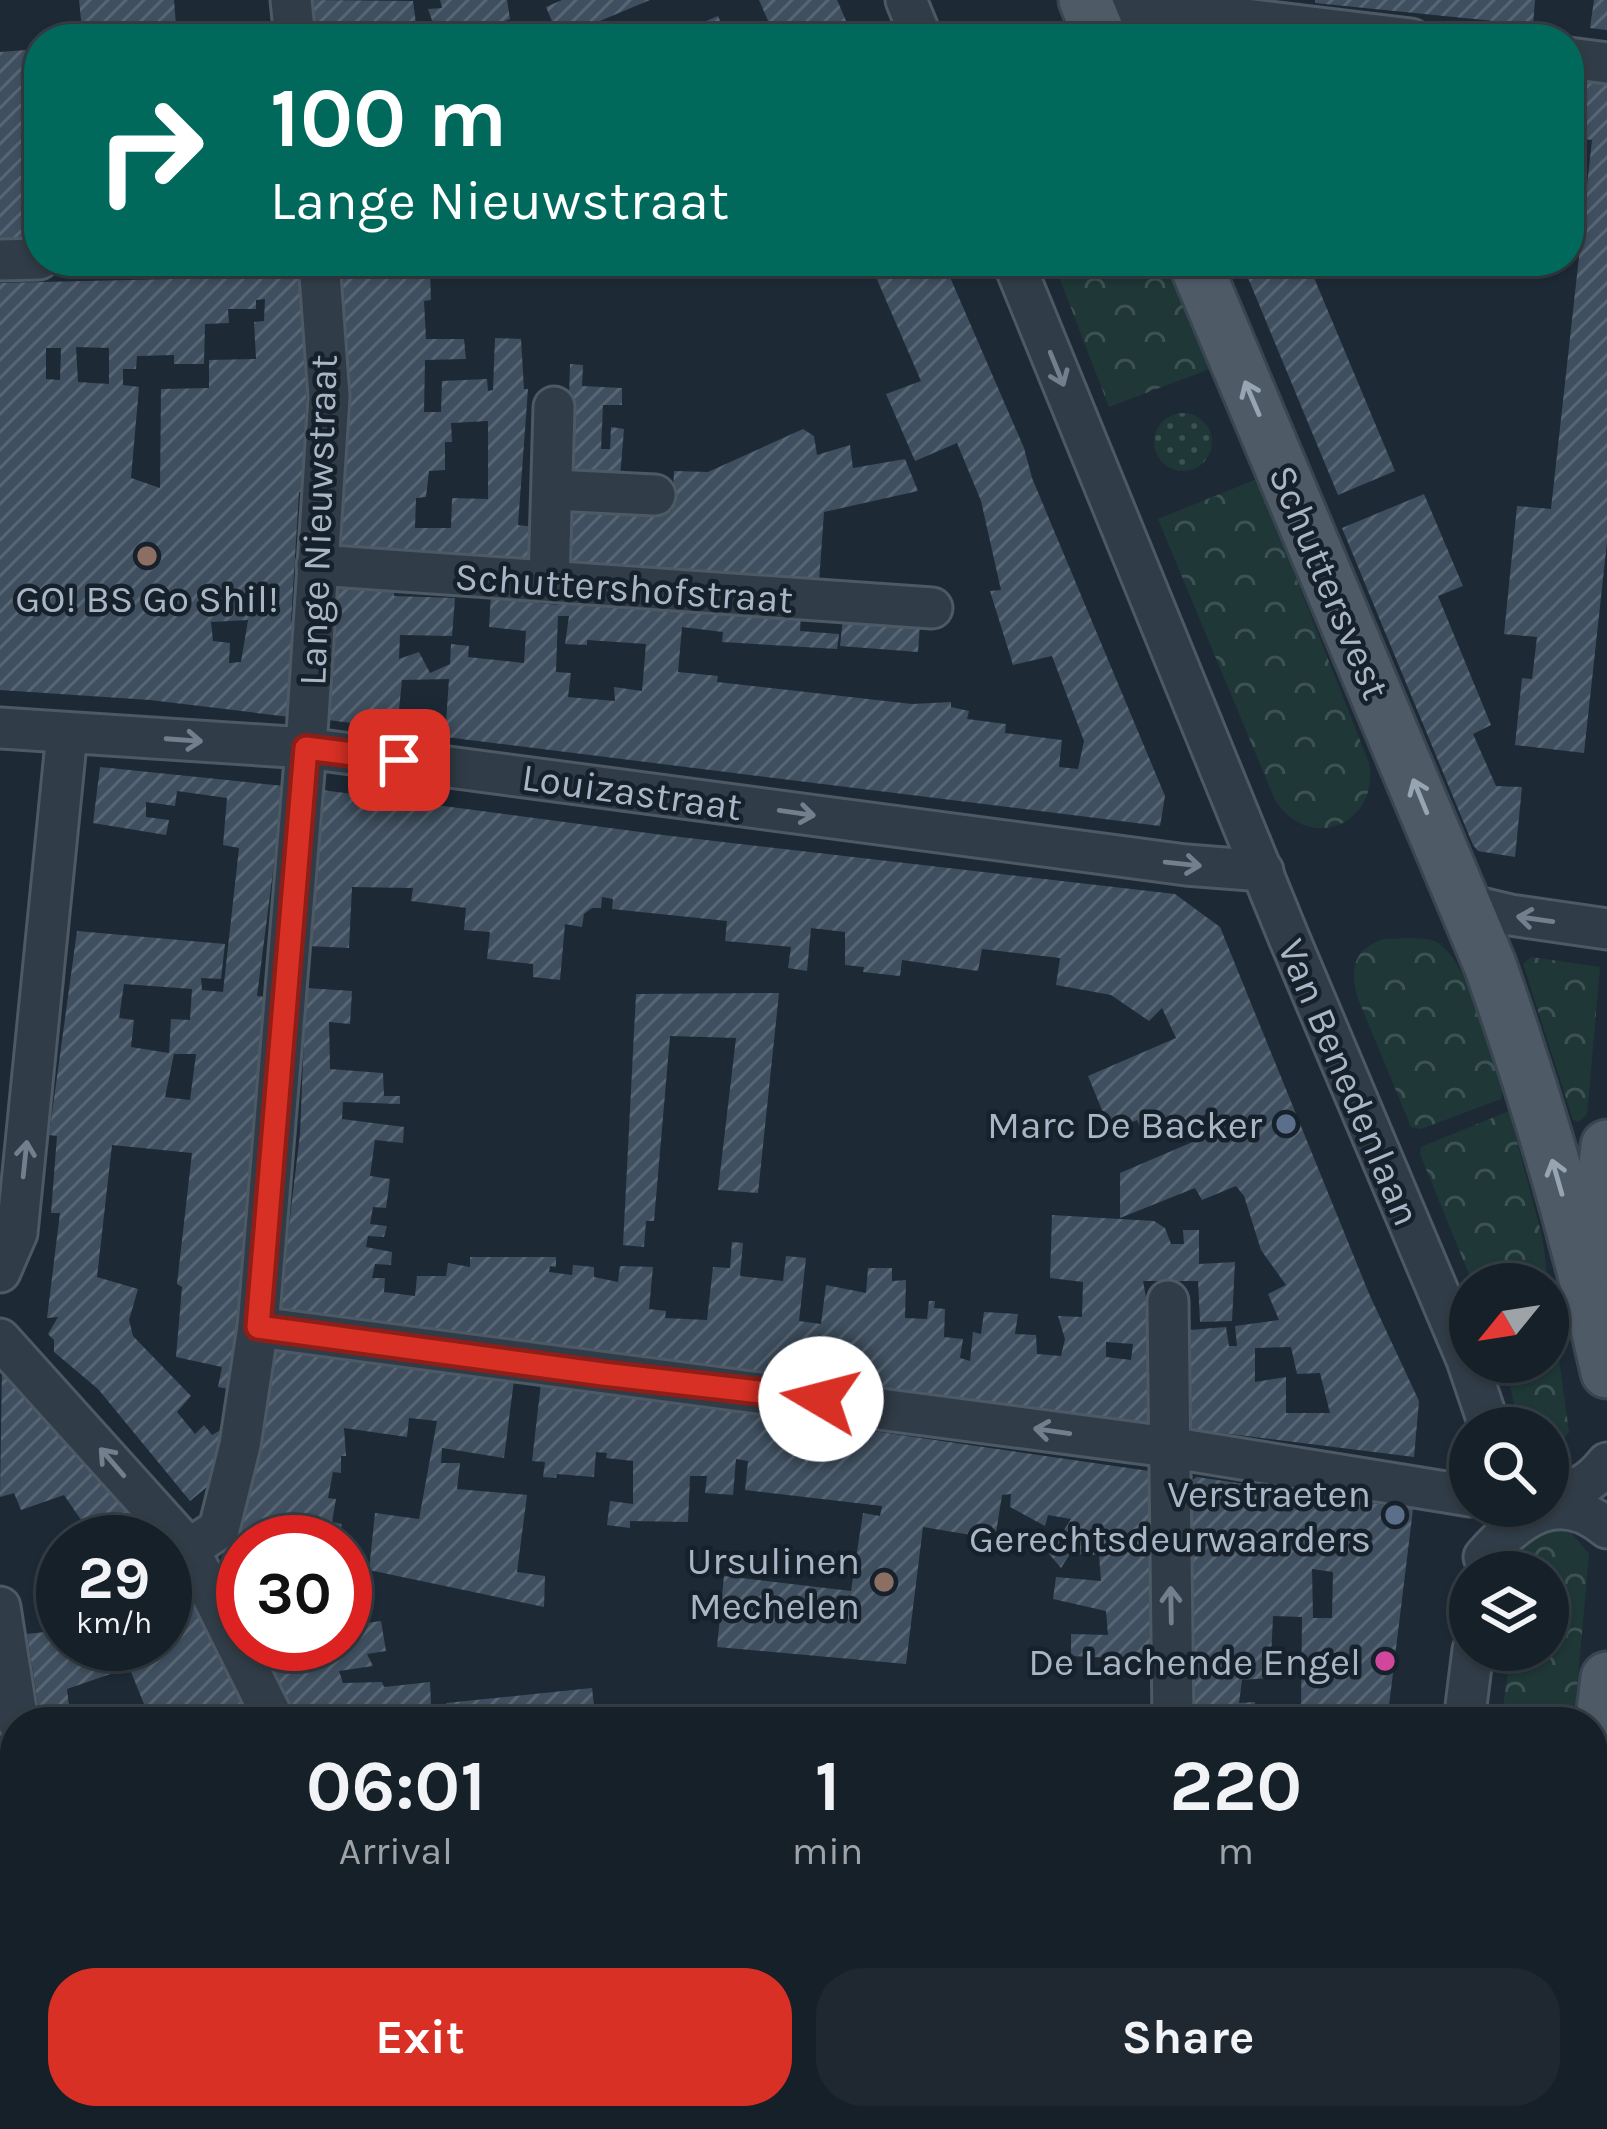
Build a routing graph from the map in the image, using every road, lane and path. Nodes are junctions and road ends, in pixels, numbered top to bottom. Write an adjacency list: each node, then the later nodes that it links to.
1 (1086, 0): 2 (street)
2 (1286, 24)
3 (320, 276): 9 (street, Lange Nieuwstraat)
4 (1019, 276): 15 (street, one-way to 15)
5 (1200, 276): 16 (main road, Schuttersvest, one-way to 5)
6 (554, 407): 7 (street)
7 (553, 490): 8 (street); 10 (street)
8 (655, 495)
9 (316, 565): 10 (street, Schuttershofstraat); 14 (street, Lange Nieuwstraat)
10 (549, 581): 11 (street, Schuttershofstraat)
11 (932, 608)
12 (0, 728): 13 (street, Louizastraat)
13 (68, 733): 14 (street, Louizastraat, one-way to 14); 20 (street, one-way to 13)
14 (306, 748): 15 (street, Louizastraat, one-way to 15); 22 (street, Lange Nieuwstraat)
15 (1263, 871): 25 (street, Van Benedenlaan)
16 (1464, 904): 17 (street, one-way to 16); 19 (main road, one-way to 16)
17 (1607, 928)
18 (1607, 1146): 19 (main road)
19 (1584, 1265): 24 (main road)
20 (0, 1271)
21 (1168, 1301): 26 (street)
22 (258, 1327): 26 (street, one-way to 22); 32 (street, Lange Nieuwstraat)
23 (0, 1339): 30 (street, one-way to 23)
24 (1607, 1372)
25 (1483, 1407)
26 (1168, 1447): 29 (street); 39 (street, one-way to 26)
27 (1607, 1463): 28 (street)
28 (1569, 1491)
29 (1449, 1493)
30 (158, 1515)
31 (1607, 1528): 33 (street)
32 (192, 1548)
33 (1493, 1551)
34 (192, 1556): 38 (street)
35 (0, 1607): 37 (street)
36 (1470, 1671): 40 (street)
37 (16, 1707)
38 (268, 1707)
39 (1173, 1707)
40 (1466, 1707)

